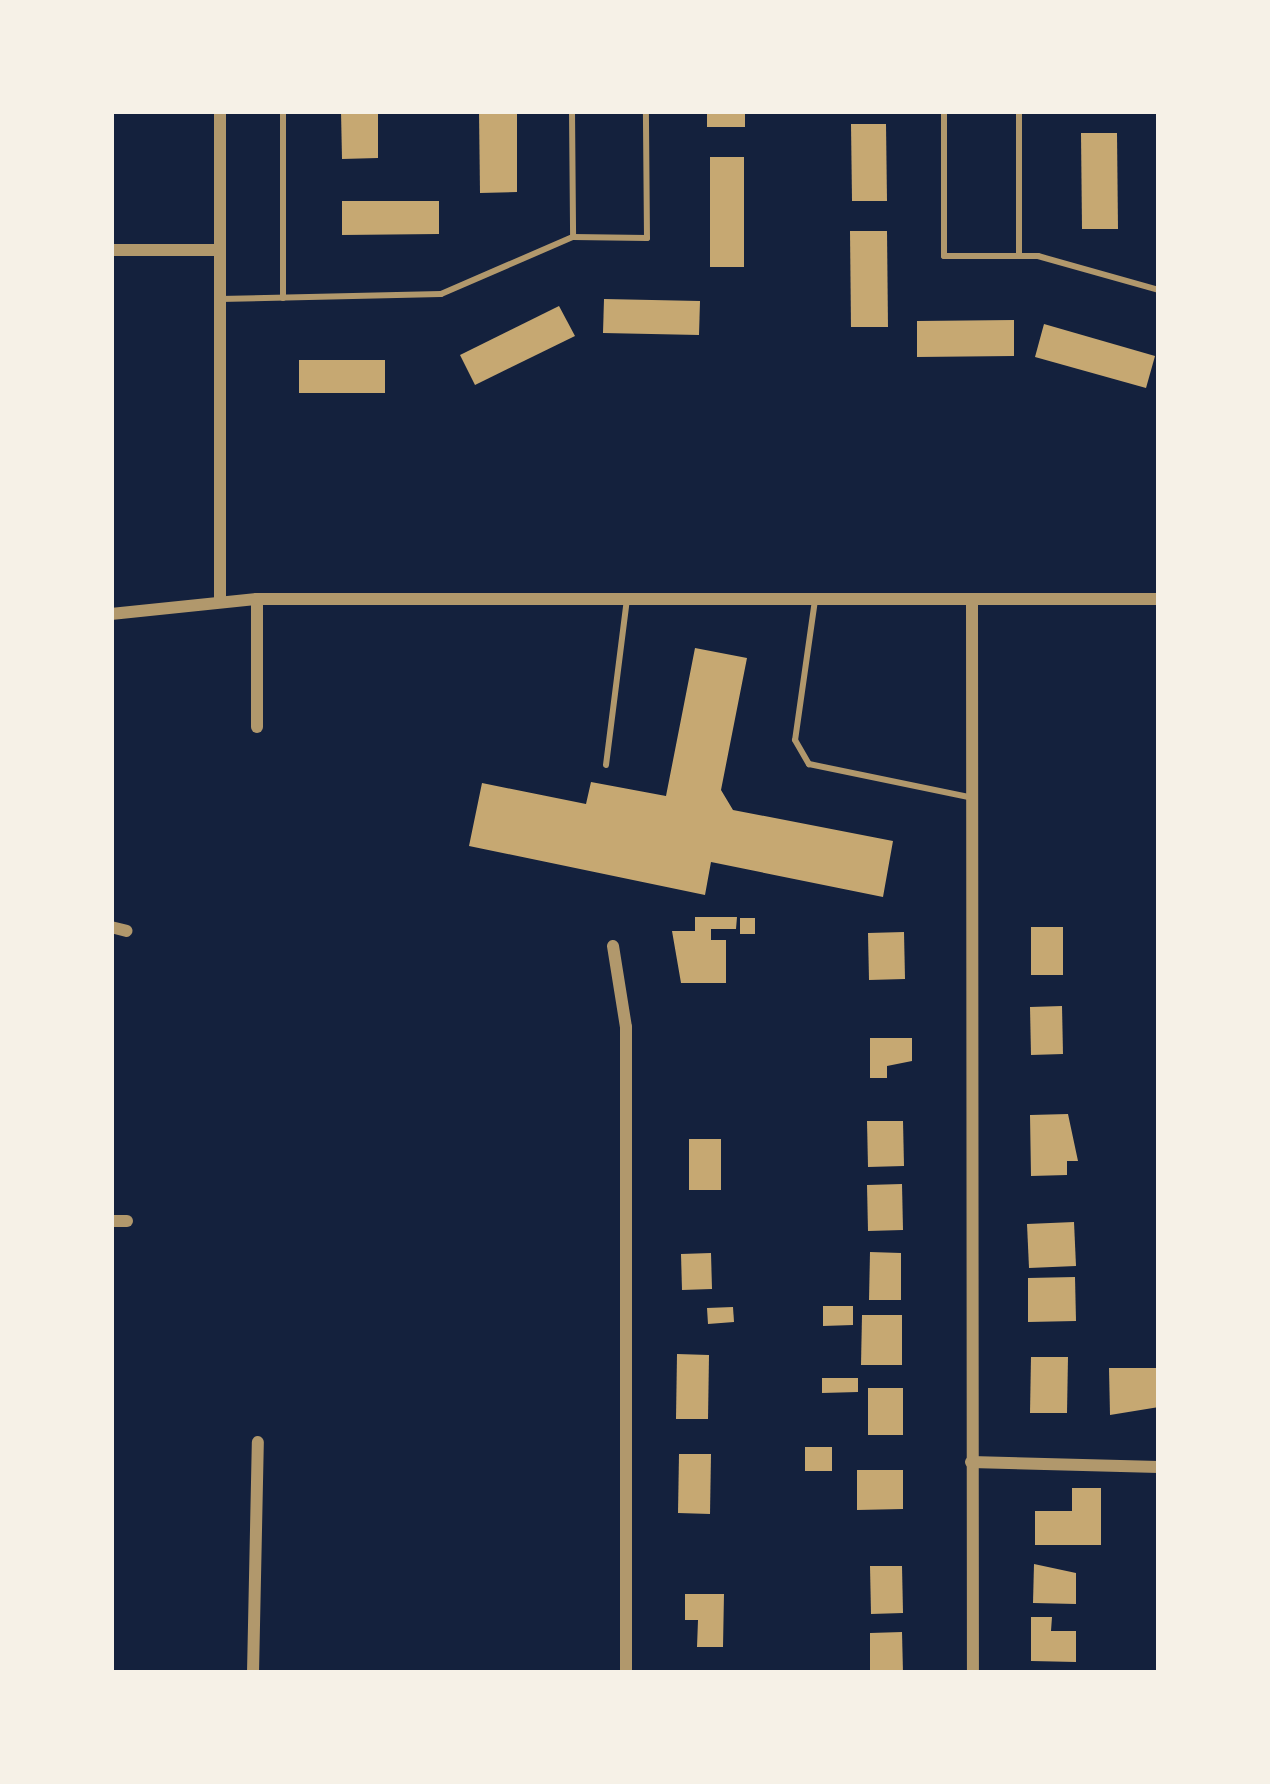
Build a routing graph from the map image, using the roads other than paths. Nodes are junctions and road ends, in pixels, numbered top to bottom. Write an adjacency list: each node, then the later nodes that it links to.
1 (220, 111): 9 (street)
2 (283, 111): 12 (lane)
3 (572, 111): 7 (lane)
4 (646, 111): 7 (lane)
5 (944, 111): 10 (lane)
6 (1019, 111): 10 (lane)
7 (573, 237): 12 (lane)
8 (111, 250): 9 (street)
9 (220, 250): 13 (street)
10 (1019, 256): 11 (lane)
11 (1159, 290)
12 (283, 298): 13 (lane)
13 (220, 299): 17 (street)
14 (257, 599): 15 (street); 17 (street); 21 (street)
15 (627, 599): 18 (street); 22 (lane)
16 (1159, 599): 19 (street)
17 (220, 600): 20 (street)
18 (815, 600): 19 (street); 23 (lane)
19 (972, 600): 23 (street)
20 (111, 614)
21 (257, 727)
22 (606, 765)
23 (973, 797): 30 (street)
24 (111, 927): 25 (street)
25 (127, 931)
26 (613, 946): 33 (street)
27 (111, 1221): 28 (street)
28 (127, 1221)
29 (258, 1442): 32 (street)
30 (971, 1462): 31 (street); 34 (street)
31 (1159, 1467)
32 (253, 1673)
33 (626, 1673)
34 (973, 1673)

